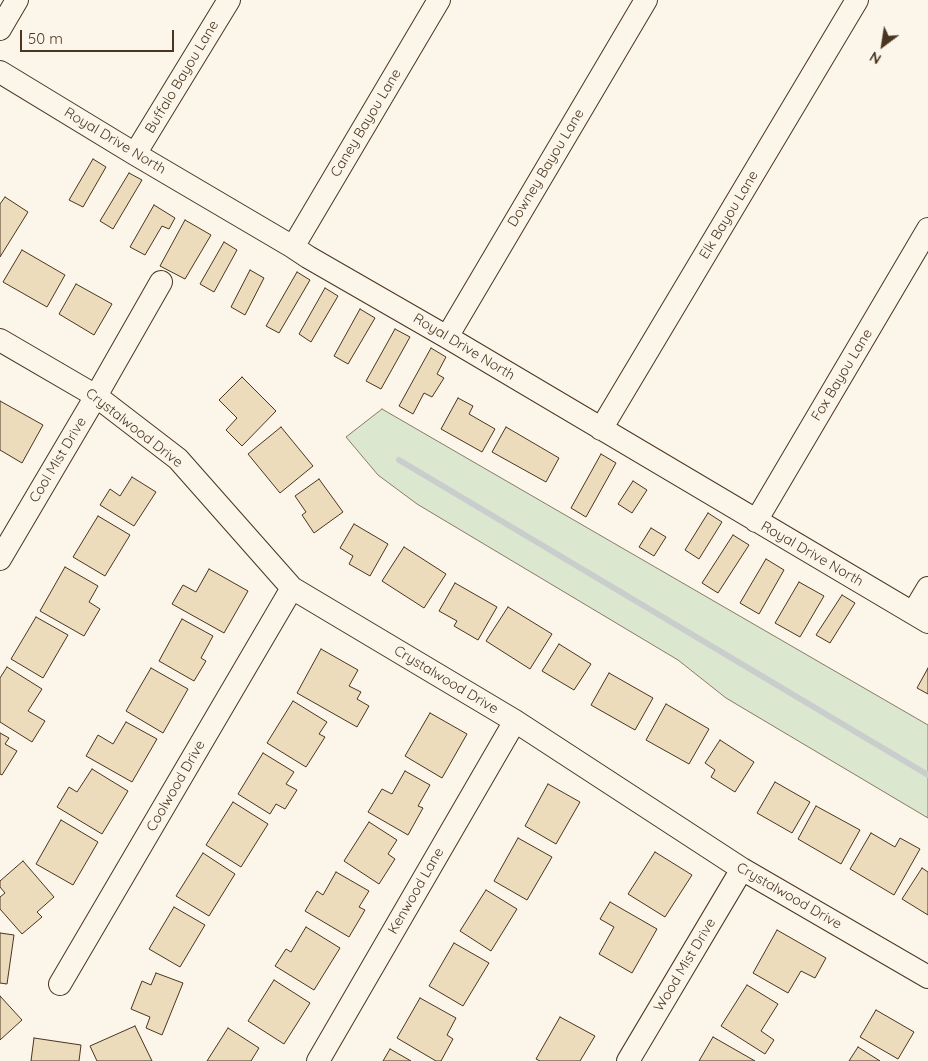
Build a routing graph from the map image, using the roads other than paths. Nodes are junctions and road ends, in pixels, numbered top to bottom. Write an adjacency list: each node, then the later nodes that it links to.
1 (17, 0): 6 (street)
2 (229, 0): 8 (street, Buffalo Bayou Lane)
3 (439, 0): 10 (street, Caney Bayou Lane)
4 (646, 0): 12 (street, Downey Bayou Lane)
5 (857, 0): 15 (street, Elk Bayou Lane)
6 (0, 29)
7 (0, 72): 8 (street, Royal Drive North)
8 (136, 154): 10 (street, Royal Drive North)
9 (928, 229): 16 (street, Fox Bayou Lane)
10 (293, 247): 12 (street, Royal Drive North)
11 (161, 282): 14 (street, Cool Mist Drive)
12 (447, 337): 15 (street, Royal Drive North)
13 (0, 340): 14 (street, Crystalwood Drive)
14 (96, 396): 17 (street, Cool Mist Drive); 18 (street, Crystalwood Drive)
15 (601, 429): 16 (street, Royal Drive North)
16 (756, 521): 20 (street, Royal Drive North)
17 (0, 559)
18 (292, 588): 21 (street, Crystalwood Drive); 24 (street, Coolwood Drive)
19 (928, 588): 20 (street)
20 (921, 618)
21 (515, 721): 22 (street, Crystalwood Drive); 25 (street, Kenwood Lane)
22 (742, 869): 23 (street, Crystalwood Drive); 26 (street, Wood Mist Drive)
23 (928, 978)
24 (60, 984)
25 (318, 1061)
26 (628, 1061)

